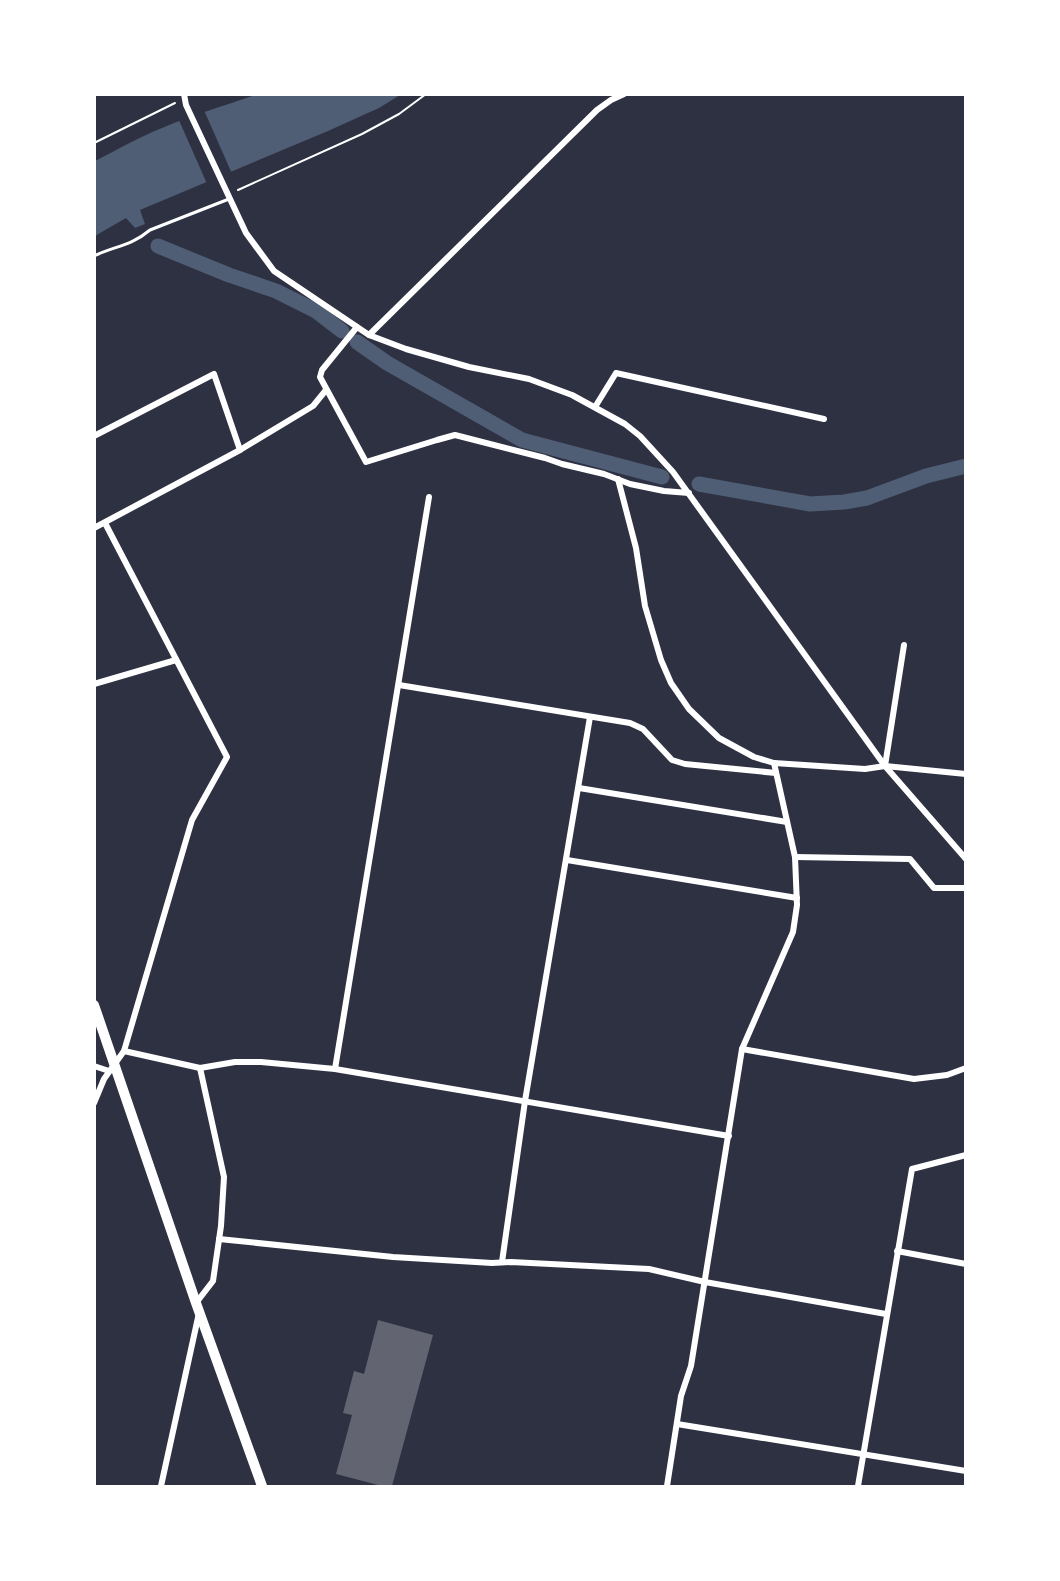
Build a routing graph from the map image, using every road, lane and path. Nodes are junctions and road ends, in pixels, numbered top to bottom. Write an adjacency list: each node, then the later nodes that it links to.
1 (192, 94): 4 (lane)
2 (426, 94): 6 (path)
3 (624, 94): 9 (street)
4 (185, 99): 5 (path); 6 (street)
5 (94, 143)
6 (227, 194): 7 (lane); 8 (street)
7 (94, 256)
8 (357, 327): 9 (street); 10 (street)
9 (369, 335): 11 (street)
10 (326, 390): 14 (street); 15 (street)
11 (595, 407): 12 (street); 16 (street)
12 (824, 419)
13 (94, 436): 14 (street)
14 (240, 450): 18 (street)
15 (618, 479): 16 (street); 25 (street)
16 (689, 493): 26 (street)
17 (429, 497): 23 (street)
18 (105, 523): 19 (street); 21 (street)
19 (94, 528)
20 (904, 645): 26 (street)
21 (176, 660): 22 (street); 38 (street)
22 (94, 684)
23 (399, 686): 24 (street); 43 (street)
24 (590, 717): 27 (street); 29 (street)
25 (774, 763): 26 (street); 27 (street)
26 (885, 766): 28 (street); 32 (street)
27 (776, 773): 30 (street)
28 (966, 774)
29 (579, 788): 30 (street); 33 (street)
30 (787, 822): 31 (street)
31 (795, 857): 34 (street); 35 (street)
32 (966, 859)
33 (567, 860): 35 (street); 44 (street)
34 (966, 888)
35 (797, 898): 37 (street)
36 (94, 1005): 40 (main road)
37 (742, 1049): 42 (street); 46 (street)
38 (124, 1052): 40 (street); 41 (street)
39 (94, 1066): 40 (street)
40 (112, 1067): 45 (street); 53 (main road)
41 (200, 1068): 43 (street); 48 (street)
42 (966, 1068)
43 (335, 1069): 44 (street)
44 (525, 1101): 46 (street); 50 (street)
45 (94, 1103)
46 (729, 1136): 52 (street)
47 (966, 1155): 49 (street)
48 (219, 1239): 50 (street); 53 (street)
49 (897, 1251): 51 (street); 54 (street)
50 (502, 1262): 52 (street)
51 (966, 1264)
52 (705, 1282): 54 (street); 55 (street)
53 (197, 1308): 58 (street); 59 (main road)
54 (886, 1314): 56 (street)
55 (677, 1424): 56 (street); 60 (street)
56 (863, 1454): 57 (street); 61 (street)
57 (966, 1471)
58 (161, 1486)
59 (262, 1486)
60 (667, 1486)
61 (858, 1486)

